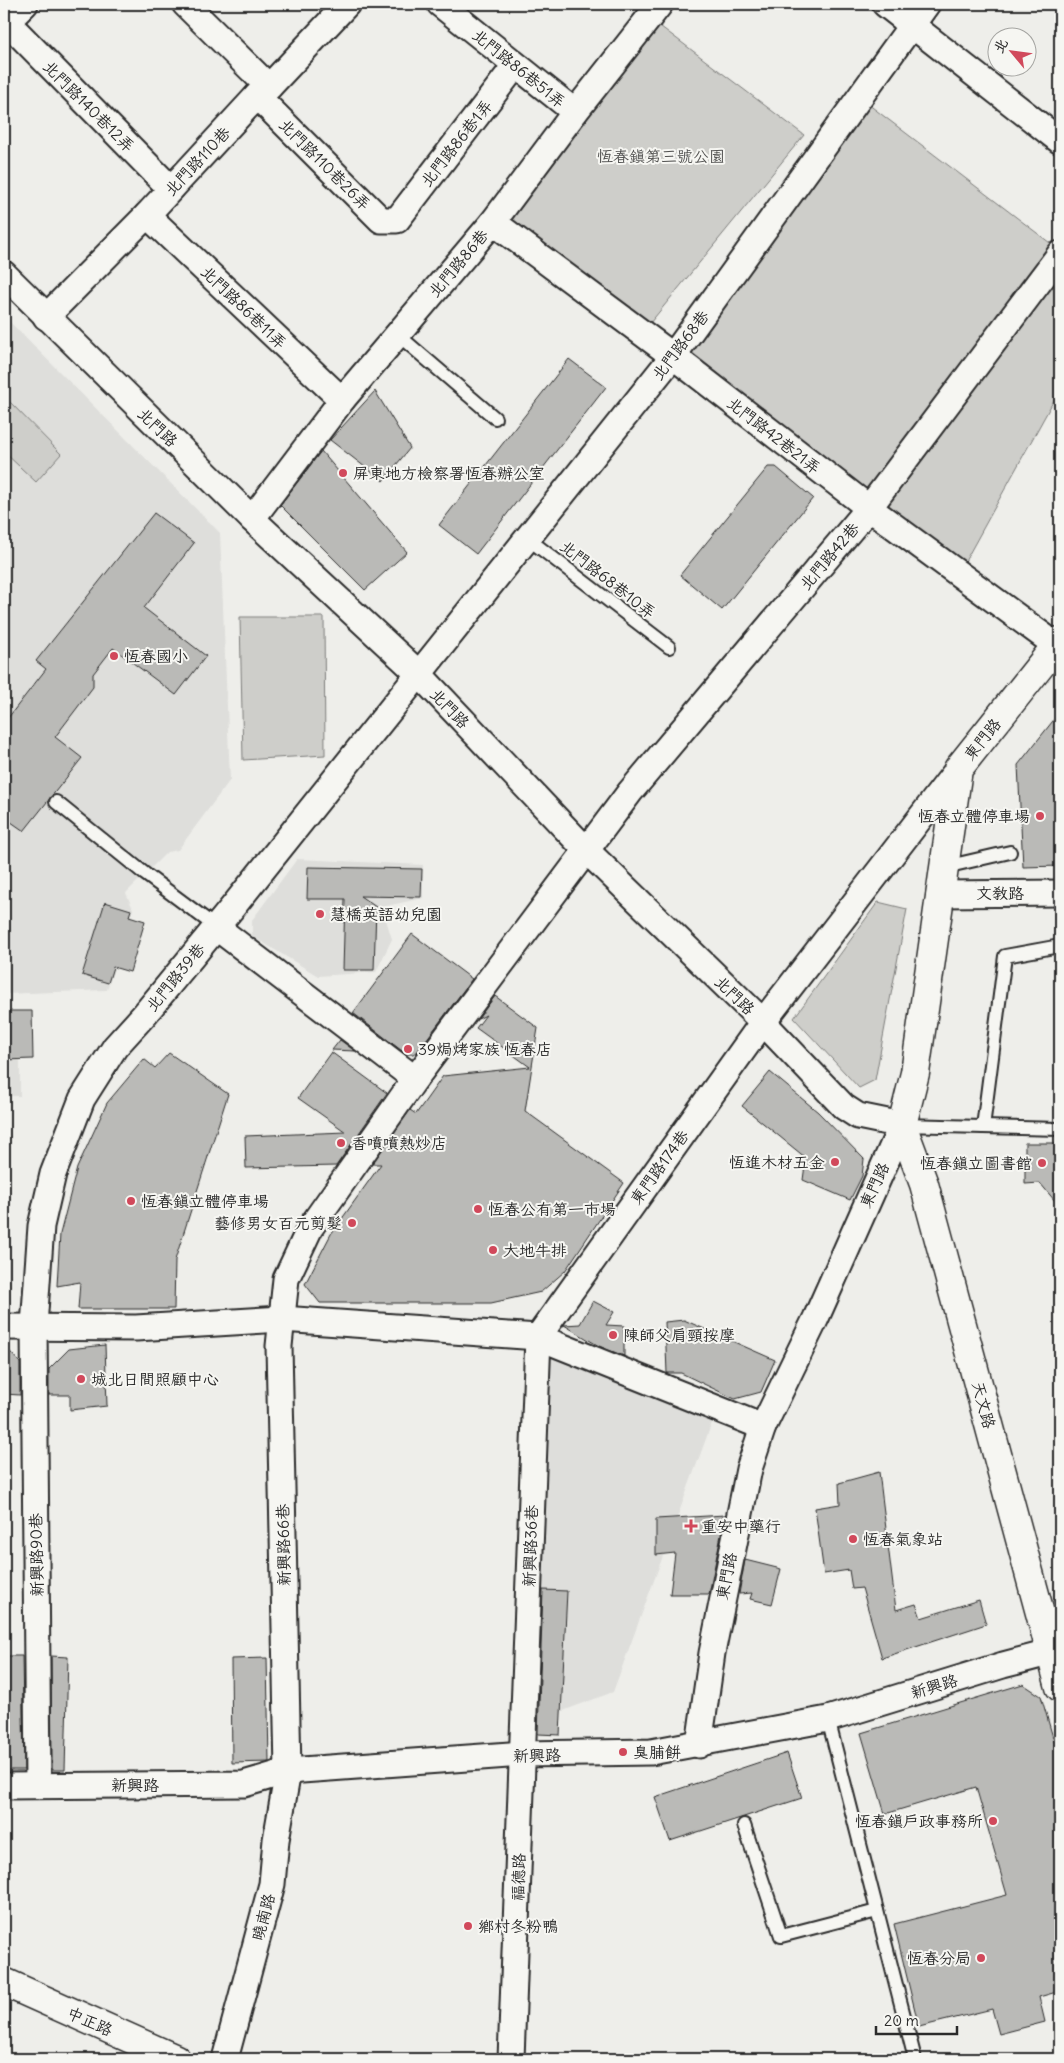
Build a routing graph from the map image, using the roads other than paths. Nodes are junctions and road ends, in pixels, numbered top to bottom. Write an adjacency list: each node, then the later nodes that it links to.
1 (25, 4): 8 (street)
2 (185, 4): 11 (street, 北門路110巷26弄)
3 (347, 4): 11 (street, 北門路110巷)
4 (440, 4): 10 (street, 北門路86巷51弄)
5 (660, 4): 12 (street, 北門路86巷)
6 (885, 4): 9 (street)
7 (927, 4): 9 (street, 北門路68巷)
8 (5, 24): 14 (street, 北門路140巷12弄)
9 (910, 25): 13 (street); 22 (street, 北門路68巷)
10 (515, 66): 12 (street, 北門路86巷51弄); 16 (street, 北門路86巷1弄)
11 (263, 91): 14 (street, 北門路110巷); 16 (street, 北門路110巷26弄)
12 (575, 112): 17 (street, 北門路86巷)
13 (1060, 141)
14 (171, 189): 15 (street, 北門路110巷)
15 (147, 215): 20 (street, 北門路110巷); 23 (street, 北門路86巷11弄)
16 (397, 220)
17 (492, 222): 21 (street, 北門路86巷); 22 (street, 北門路42巷21弄)
18 (1060, 254): 25 (street, 北門路42巷)
19 (4, 274): 20 (street, 北門路)
20 (46, 317): 26 (street, 北門路)
21 (397, 334): 23 (street, 北門路86巷); 24 (lane)
22 (673, 356): 25 (street, 北門路42巷21弄); 27 (street, 北門路68巷)
23 (342, 400): 26 (street, 北門路86巷)
24 (495, 418)
25 (869, 508): 28 (street, 北門路42巷21弄); 33 (street, 北門路42巷)
26 (252, 519): 30 (street, 北門路)
27 (527, 538): 29 (lane, 北門路68巷10弄); 30 (street, 北門路68巷)
28 (1058, 643): 31 (main road, 東門路)
29 (669, 647)
30 (418, 673): 33 (street, 北門路); 38 (street, 北門路39巷)
31 (958, 770): 35 (main road, 東門路); 40 (street, 東門路174巷)
32 (56, 802): 38 (lane)
33 (586, 850): 40 (street, 北門路); 41 (street)
34 (1010, 852): 35 (lane)
35 (945, 867): 37 (main road, 東門路)
36 (1060, 893): 37 (street, 文教路)
37 (940, 894): 42 (main road, 東門路)
38 (216, 927): 41 (street); 46 (street, 北門路39巷)
39 (1060, 946): 43 (lane)
40 (763, 1022): 42 (street, 北門路); 48 (street, 東門路174巷)
41 (415, 1079): 45 (street)
42 (902, 1125): 43 (lane); 49 (street, 東門路); 50 (main road, 天文路)
43 (983, 1127): 44 (lane)
44 (1060, 1129)
45 (282, 1319): 46 (street); 48 (street); 55 (street, 新興路66巷)
46 (34, 1326): 47 (street); 56 (street, 新興路90巷)
47 (4, 1327)
48 (538, 1337): 49 (street); 54 (street, 新興路36巷)
49 (763, 1427): 53 (street, 東門路)
50 (1056, 1652): 51 (main road, 天文路); 52 (street, 新興路)
51 (1060, 1687)
52 (828, 1719): 53 (street, 新興路); 59 (lane)
53 (699, 1745): 54 (street, 新興路)
54 (523, 1754): 55 (street, 新興路); 63 (street, 福德路)
55 (288, 1771): 56 (street, 新興路); 62 (street, 曉南路)
56 (38, 1785): 57 (street, 新興路)
57 (4, 1786)
58 (744, 1825): 59 (lane)
59 (877, 1911): 64 (lane)
60 (4, 1982): 61 (main road, 中正路)
61 (176, 2059)
62 (225, 2059)
63 (511, 2059)
64 (915, 2059)

